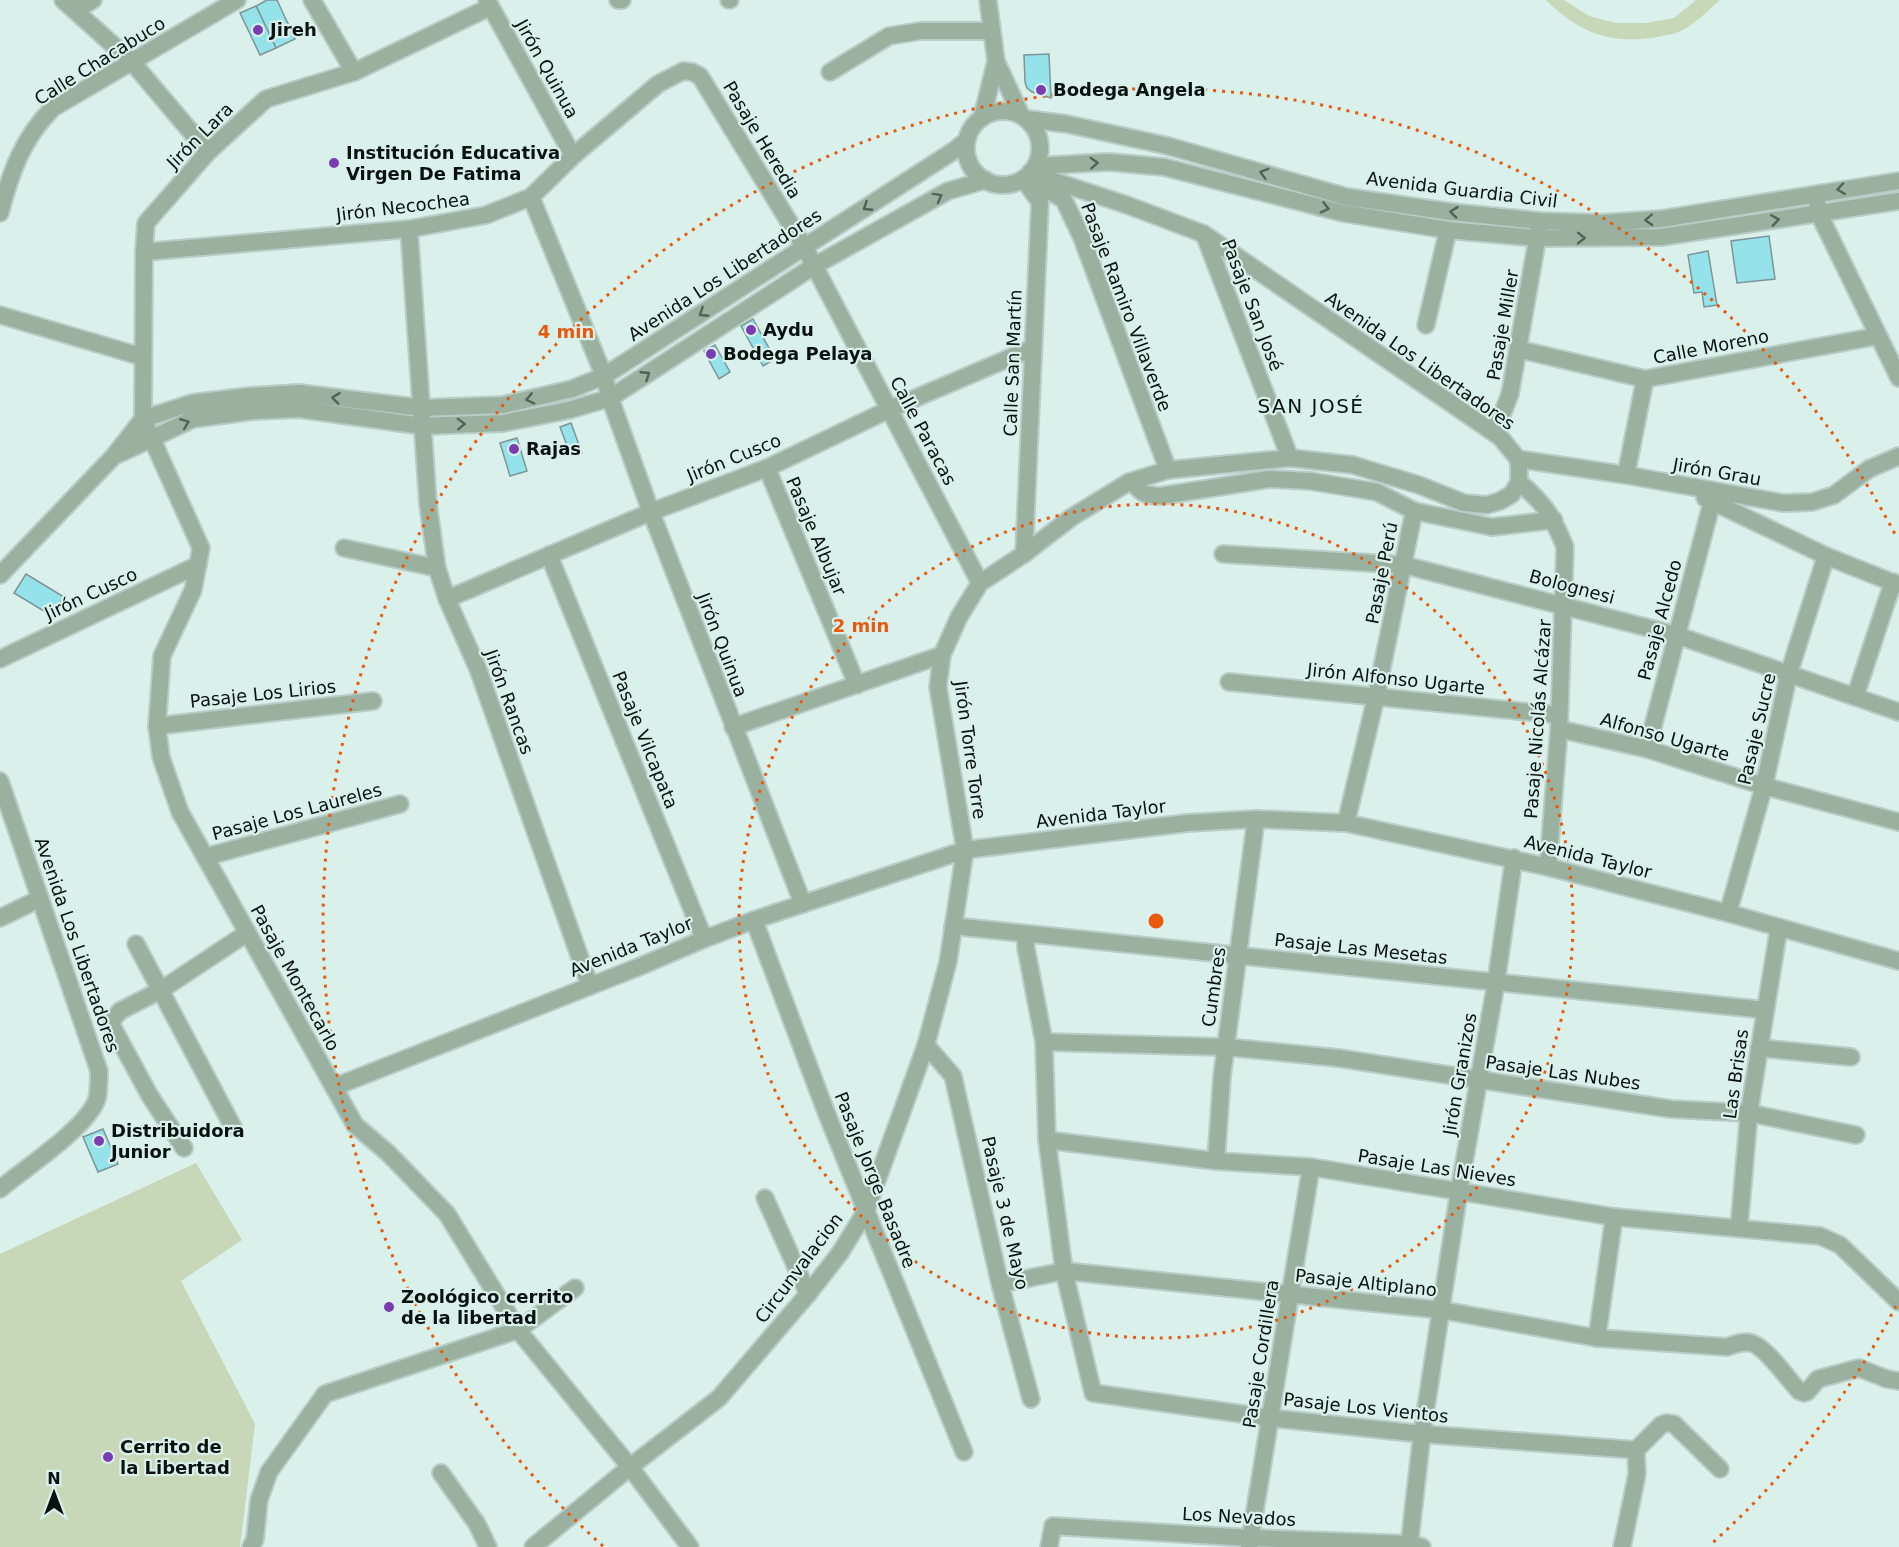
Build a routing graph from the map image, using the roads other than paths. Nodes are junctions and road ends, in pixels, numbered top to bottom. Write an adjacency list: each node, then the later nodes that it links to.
1 (93, 0): 6 (street)
2 (237, 0): 9 (street, Calle Chacabuco)
3 (312, 0): 10 (street)
4 (988, 0): 7 (street)
5 (489, 3): 10 (street, Jirón Lara); 17 (street, Jirón Quinua)
6 (70, 5): 9 (street)
7 (991, 31): 8 (street); 11 (street)
8 (996, 61): 13 (street); 14 (street)
9 (132, 62): 16 (street); 26 (street, Calle Chacabuco)
10 (354, 72): 16 (street, Jirón Lara)
11 (830, 72)
12 (658, 84): 17 (street, Jirón Necochea); 32 (street, Pasaje Heredia)
13 (1024, 117): 14 (street); 18 (street); 30 (street, Avenida Guardia Civil, one-way to 13)
14 (982, 118): 15 (street)
15 (967, 140): 19 (street); 21 (street, Avenida Los Libertadores)
16 (208, 152): 33 (street, Jirón Lara)
17 (573, 156): 23 (street, Jirón Necochea)
18 (1029, 173): 19 (street); 29 (street, Avenida Guardia Civil, one-way to 29); 31 (street, Avenida Los Libertadores); 38 (street, Calle San Martín); 57 (street, Pasaje Ramiro Villaverde)
19 (986, 180): 25 (street, one-way to 19)
20 (1899, 181): 22 (street, Avenida Guardia Civil, one-way to 22)
21 (903, 184): 25 (street); 32 (street, Avenida Los Libertadores, one-way to 32)
22 (1815, 194): 27 (street); 30 (street, Avenida Guardia Civil, one-way to 30)
23 (531, 197): 28 (street, Jirón Necochea); 42 (street)
24 (1899, 201): 27 (street, Avenida Guardia Civil)
25 (918, 209): 34 (street)
26 (0, 213)
27 (1819, 214): 30 (street, Avenida Guardia Civil, one-way to 27); 37 (street)
28 (409, 229): 33 (street, Jirón Necochea); 46 (street, Jirón Rancas)
29 (1448, 230): 30 (street, Avenida Guardia Civil); 36 (street)
30 (1539, 230): 39 (street, Pasaje Miller)
31 (1204, 234): 50 (street, Avenida Los Libertadores); 54 (street, Pasaje San José)
32 (805, 248): 34 (street, Pasaje Heredia); 42 (street, Avenida Los Libertadores, one-way to 42)
33 (144, 252): 40 (street, Jirón Lara)
34 (814, 266): 45 (street, one-way to 34); 47 (street, Calle Paracas)
35 (0, 315): 40 (street)
36 (1426, 325)
37 (1878, 336): 41 (street); 44 (street, Calle Moreno)
38 (1033, 348): 47 (street, Jirón Cusco); 67 (street, Calle San Martín)
39 (1518, 350): 44 (street, Calle Moreno); 50 (street, Pasaje Miller)
40 (143, 357): 48 (street, Jirón Lara)
41 (1895, 361): 43 (street)
42 (604, 376): 45 (street, Jirón Quinua); 46 (street, Avenida Los Libertadores, one-way to 46)
43 (1899, 378)
44 (1646, 379): 58 (street)
45 (610, 398): 49 (street, one-way to 45); 63 (street, Jirón Quinua)
46 (422, 408): 48 (street, Avenida Los Libertadores, one-way to 48); 49 (street, Jirón Rancas)
47 (890, 409): 56 (street, Jirón Cusco); 75 (street, Calle Paracas)
48 (143, 420): 51 (street, Jirón Lara); 53 (street)
49 (423, 426): 51 (street, one-way to 49); 73 (street, Jirón Rancas)
50 (1491, 430): 55 (street, Avenida Los Libertadores)
51 (151, 437): 53 (street); 71 (street, Pasaje Montecarlo)
52 (1899, 456): 61 (street, Jirón Grau)
53 (113, 457): 74 (street)
54 (1290, 458): 57 (street); 60 (street)
55 (1518, 459): 58 (street, Jirón Grau); 60 (street, Avenida Los Libertadores)
56 (767, 468): 63 (street, Jirón Cusco); 84 (street, Pasaje Albujar)
57 (1167, 470): 59 (street)
58 (1626, 475): 61 (street, Jirón Grau)
59 (1133, 481): 64 (street, Pasaje Perú); 67 (street)
60 (1519, 482): 65 (street, Pasaje Nicolás Alcázar)
61 (1683, 486): 62 (street)
62 (1712, 502): 70 (street); 79 (street, Pasaje Alcedo)
63 (651, 512): 69 (street, Jirón Cusco); 91 (street, Jirón Quinua)
64 (1414, 512): 65 (street); 72 (street, Pasaje Perú)
65 (1554, 520): 78 (street, Pasaje Nicolás Alcázar)
66 (344, 548): 73 (street)
67 (1024, 554): 75 (street)
68 (1223, 554): 72 (street, Bolognesi)
69 (549, 555): 77 (street, Jirón Cusco); 112 (street, Pasaje Vilcapata)
70 (1826, 556): 76 (street); 82 (street, Pasaje Sucre)
71 (198, 565): 81 (street, Jirón Cusco); 90 (street, Pasaje Montecarlo)
72 (1404, 565): 78 (street, Bolognesi); 85 (street, Pasaje Perú)
73 (437, 568): 77 (street, Jirón Rancas)
74 (0, 575)
75 (980, 583): 80 (street)
76 (1896, 584): 86 (street)
77 (447, 599): 117 (street, Jirón Rancas)
78 (1564, 605): 79 (street, Bolognesi); 89 (street, Pasaje Nicolás Alcázar)
79 (1676, 635): 82 (street, Bolognesi); 92 (street, Pasaje Alcedo)
80 (942, 655): 84 (street); 99 (street, Jirón Torre Torre)
81 (0, 659)
82 (1789, 673): 86 (street, Bolognesi); 94 (street, Pasaje Sucre)
83 (1228, 682): 85 (street, Jirón Alfonso Ugarte)
84 (857, 685): 91 (street)
85 (1376, 697): 89 (street, Jirón Alfonso Ugarte); 98 (street, Pasaje Perú)
86 (1856, 697): 88 (street, Bolognesi)
87 (373, 702): 90 (street, Pasaje Los Lirios)
88 (1899, 712)
89 (1559, 722): 92 (street, Alfonso Ugarte); 102 (street, Pasaje Nicolás Alcázar)
90 (158, 726): 100 (street, Pasaje Montecarlo)
91 (733, 728): 104 (street, Jirón Quinua)
92 (1647, 749): 94 (street, Alfonso Ugarte)
93 (0, 781): 103 (street, Avenida Los Libertadores)
94 (1764, 786): 97 (street, Alfonso Ugarte); 105 (street, Pasaje Sucre)
95 (400, 804): 100 (street, Pasaje Los Laureles)
96 (1256, 819): 98 (street, Avenida Taylor); 99 (street, Avenida Taylor); 114 (street, Cumbres)
97 (1899, 822)
98 (1346, 823): 101 (street, Avenida Taylor)
99 (965, 850): 104 (street, Avenida Taylor); 108 (street, Circunvalacion)
100 (206, 858): 110 (street, Pasaje Montecarlo)
101 (1514, 858): 102 (street, Avenida Taylor); 116 (street, Jirón Granizos)
102 (1548, 867): 105 (street, Avenida Taylor)
103 (39, 899): 106 (street); 134 (street, Avenida Los Libertadores)
104 (802, 904): 107 (street, Avenida Taylor)
105 (1728, 913): 109 (street, Avenida Taylor)
106 (0, 918)
107 (754, 920): 112 (street, Avenida Taylor); 137 (street, Pasaje Jorge Basadre)
108 (953, 926): 111 (street, Pasaje Las Mesetas); 121 (street, Circunvalacion)
109 (1779, 927): 115 (street, Avenida Taylor); 119 (street, Las Brisas)
110 (247, 933): 118 (street); 126 (street, Pasaje Montecarlo)
111 (1025, 934): 114 (street, Pasaje Las Mesetas); 120 (street)
112 (704, 939): 117 (street, Avenida Taylor)
113 (136, 944): 118 (street)
114 (1238, 956): 116 (street, Pasaje Las Mesetas); 122 (street, Cumbres)
115 (1899, 962)
116 (1496, 983): 119 (street, Pasaje Las Mesetas); 125 (street, Jirón Granizos)
117 (590, 986): 126 (street, Avenida Taylor)
118 (161, 990): 128 (street); 131 (street)
119 (1765, 1010): 123 (street, Las Brisas)
120 (1044, 1042): 122 (street, Pasaje Las Nubes); 130 (street)
121 (926, 1045): 137 (street, Circunvalacion); 141 (street, Pasaje 3 de Mayo)
122 (1226, 1047): 125 (street, Pasaje Las Nubes); 132 (street, Cumbres)
123 (1759, 1047): 124 (street); 127 (street, Las Brisas)
124 (1851, 1057)
125 (1479, 1081): 127 (street, Pasaje Las Nubes); 135 (street, Jirón Granizos)
126 (334, 1087): 147 (street, Pasaje Montecarlo)
127 (1749, 1113): 129 (street, Pasaje Las Nubes); 139 (street, Las Brisas)
128 (233, 1126)
129 (1856, 1135)
130 (1047, 1140): 132 (street, Pasaje Las Nieves); 140 (street)
131 (184, 1148)
132 (1216, 1161): 133 (street, Pasaje Las Nieves)
133 (1311, 1167): 135 (street, Pasaje Las Nieves); 144 (street, Pasaje Cordillera)
134 (0, 1189)
135 (1459, 1191): 138 (street, Pasaje Las Nieves); 146 (street, Jirón Granizos)
136 (765, 1198): 143 (street)
137 (866, 1211): 143 (street, Circunvalacion); 154 (street, Pasaje Jorge Basadre)
138 (1614, 1217): 139 (street, Pasaje Las Nieves); 148 (street)
139 (1739, 1228): 145 (street, Pasaje Las Nieves)
140 (1065, 1271): 141 (street, Pasaje Altiplano); 144 (street, Pasaje Altiplano); 151 (street, Pasaje Los Vientos)
141 (1000, 1284): 150 (street, Pasaje 3 de Mayo)
142 (575, 1288): 147 (street)
143 (808, 1294): 155 (street, Circunvalacion)
144 (1290, 1296): 146 (street, Pasaje Altiplano); 151 (street, Pasaje Cordillera)
145 (1899, 1302)
146 (1441, 1310): 148 (street, Pasaje Altiplano); 152 (street, Jirón Granizos)
147 (518, 1330): 155 (street, Pasaje Montecarlo); 160 (street)
148 (1597, 1338): 149 (street, Pasaje Altiplano)
149 (1899, 1381)
150 (1031, 1399)
151 (1270, 1418): 152 (street, Pasaje Los Vientos); 158 (street, Pasaje Cordillera)
152 (1422, 1434): 153 (street, Pasaje Los Vientos); 159 (street, Jirón Granizos)
153 (1636, 1450): 156 (street); 165 (street)
154 (964, 1452)
155 (630, 1467): 162 (street, Circunvalacion); 163 (street, Pasaje Montecarlo)
156 (1720, 1469)
157 (441, 1473): 161 (street)
158 (1250, 1542): 159 (street, Los Nevados); 164 (street, Los Nevados)
159 (1414, 1546)
160 (251, 1547)
161 (488, 1547)
162 (533, 1547)
163 (690, 1547)
164 (1049, 1547)
165 (1622, 1547)

